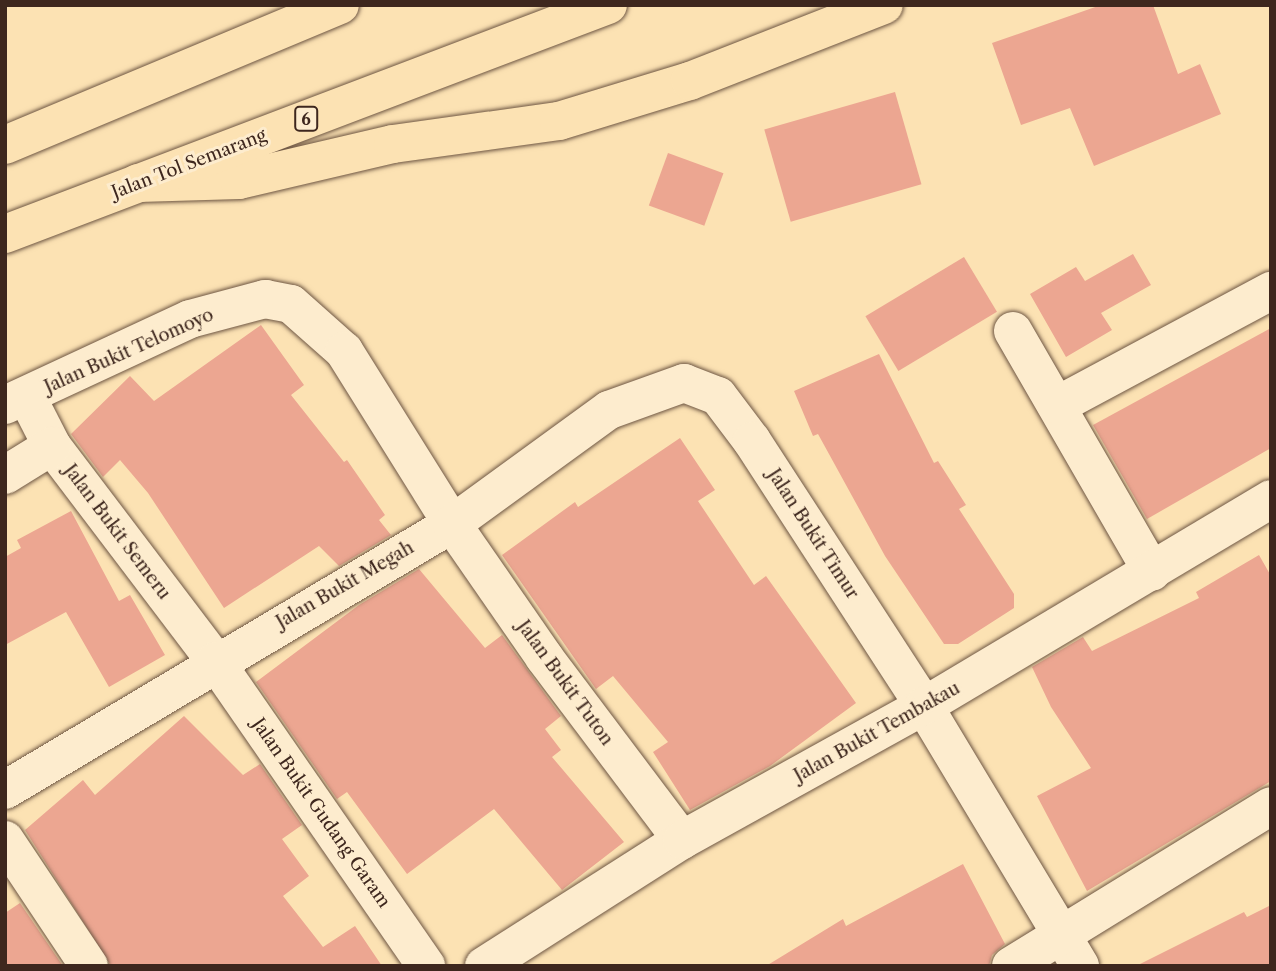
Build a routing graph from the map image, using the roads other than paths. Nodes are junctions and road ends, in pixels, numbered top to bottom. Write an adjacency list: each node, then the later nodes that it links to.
1 (340, 5): 4 (highway)
2 (608, 5): 5 (highway, Jalan Tol Semarang / 6)
3 (884, 5): 5 (highway)
4 (5, 145)
5 (138, 183): 6 (highway, Jalan Tol Semarang / 6)
6 (5, 233)
7 (1271, 291): 11 (street)
8 (1013, 331): 11 (street)
9 (684, 383): 15 (street, Jalan Bukit Megah); 18 (street, Jalan Bukit Timur)
10 (16, 401): 12 (street, Jalan Bukit Semeru); 15 (street, Jalan Bukit Telomoyo)
11 (1058, 405): 16 (street)
12 (52, 446): 13 (street); 17 (street, Jalan Bukit Semeru)
13 (5, 475)
14 (1271, 499): 16 (street, Jalan Bukit Tembakau)
15 (452, 524): 17 (street, Jalan Bukit Megah); 22 (street, Jalan Bukit Tuton)
16 (1152, 572): 18 (street, Jalan Bukit Tembakau)
17 (215, 661): 19 (street, Jalan Bukit Megah); 25 (street, Jalan Bukit Gudang Garam)
18 (924, 706): 22 (street, Jalan Bukit Tembakau); 23 (street, Jalan Bukit Timur)
19 (5, 790)
20 (1271, 806): 23 (street)
21 (5, 840): 24 (street)
22 (682, 840): 26 (street, Jalan Bukit Tembakau)
23 (1072, 950): 27 (street)
24 (89, 966)
25 (426, 966)
26 (484, 966)
27 (1011, 966)

